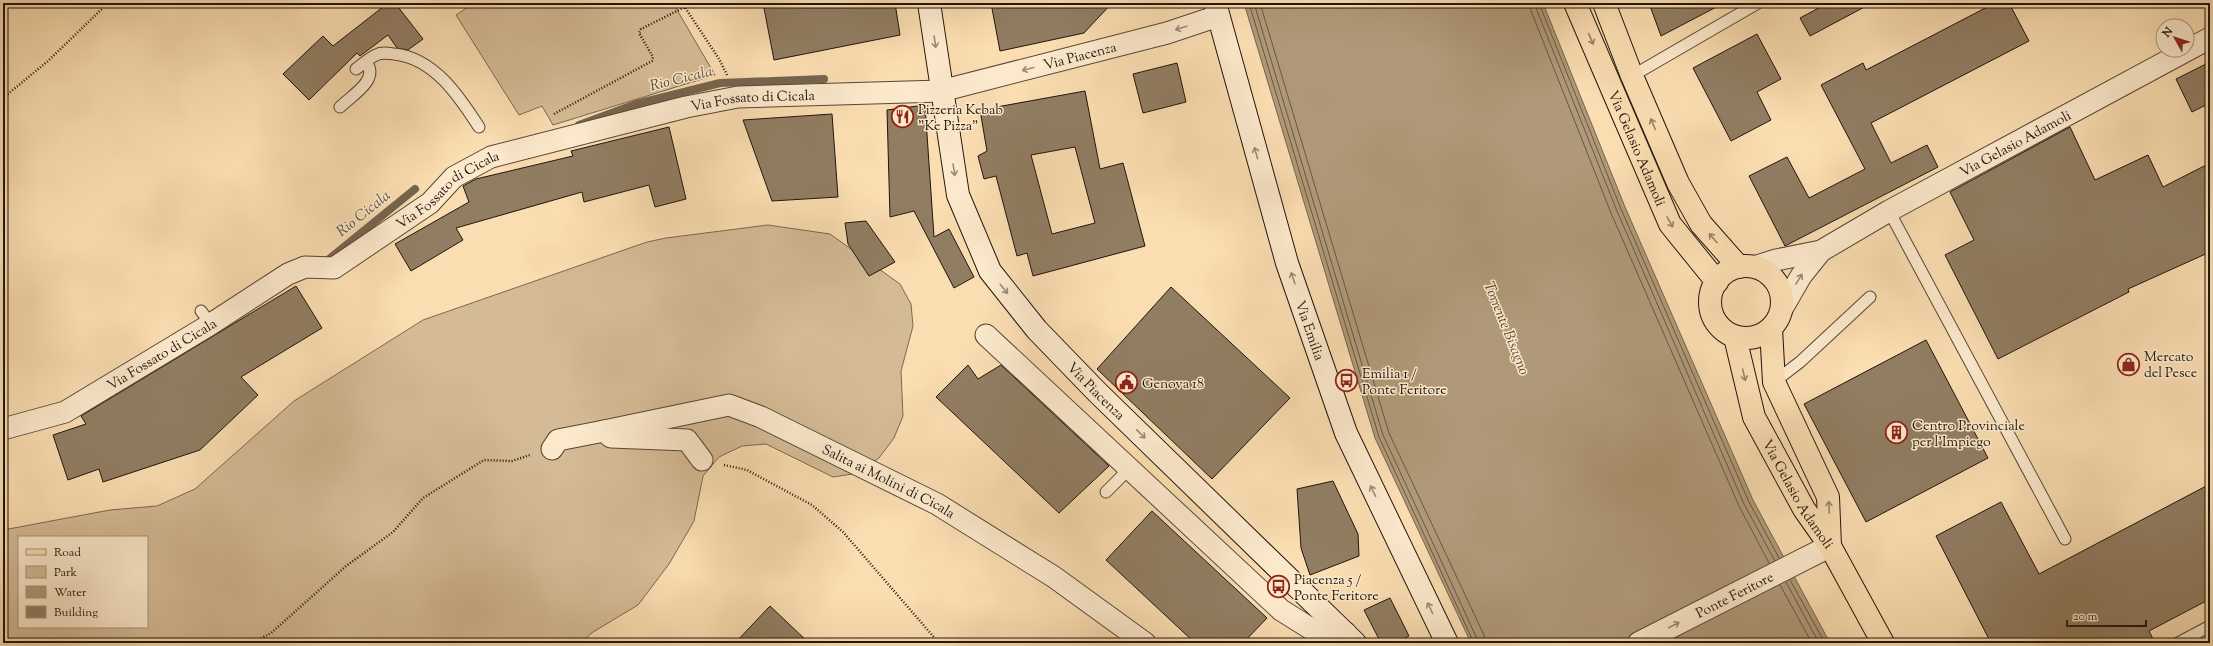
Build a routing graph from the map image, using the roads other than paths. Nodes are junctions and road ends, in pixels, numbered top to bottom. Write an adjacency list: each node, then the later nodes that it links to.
1 (929, 3): 10 (main road, Via Piacenza, one-way to 10)
2 (1575, 3): 16 (main road, Via Gelasio Adamoli, one-way to 16)
3 (1604, 3): 9 (main road, Via Gelasio Adamoli)
4 (1758, 3): 9 (lane)
5 (1216, 9): 10 (street, Via Piacenza, one-way to 10); 34 (main road, Via Emilia, one-way to 5)
6 (2210, 38): 13 (street, Via Gelasio Adamoli)
7 (366, 62): 8 (lane); 11 (lane); 12 (lane)
8 (356, 69)
9 (1632, 76): 15 (main road, Via Gelasio Adamoli, one-way to 9)
10 (941, 91): 23 (street, Via Fossato di Cicala); 32 (main road, Via Piacenza, one-way to 32)
11 (340, 106)
12 (479, 127)
13 (1889, 211): 14 (street, Via Gelasio Adamoli); 29 (lane)
14 (1821, 250): 15 (street, Via Gelasio Adamoli); 18 (street, Via Gelasio Adamoli, one-way to 14)
15 (1747, 267): 16 (main road, Via Gelasio Adamoli); 18 (main road, Via Gelasio Adamoli)
16 (1716, 282): 21 (main road)
17 (1870, 297): 22 (lane)
18 (1782, 310): 19 (main road, Via Gelasio Adamoli)
19 (1771, 329): 21 (main road); 22 (main road, Via Gelasio Adamoli)
20 (986, 336): 27 (street, Via Piacenza)
21 (1735, 337): 30 (main road, Via Gelasio Adamoli, one-way to 30)
22 (1774, 382): 30 (main road, Via Gelasio Adamoli, one-way to 22)
23 (3, 429)
24 (604, 431): 25 (street, Salita ai Molini di Cicala); 26 (street); 33 (street, Salita ai Molini di Cicala)
25 (552, 449)
26 (702, 460)
27 (1129, 469): 28 (lane); 32 (street, Via Piacenza)
28 (1106, 492)
29 (2064, 539)
30 (1830, 546): 35 (main road, Ponte Feritore, one-way to 30); 36 (main road)
31 (2210, 626): 37 (lane)
32 (1351, 638)
33 (1145, 643)
34 (1447, 643)
35 (1639, 643)
36 (1883, 643)
37 (2178, 643)

